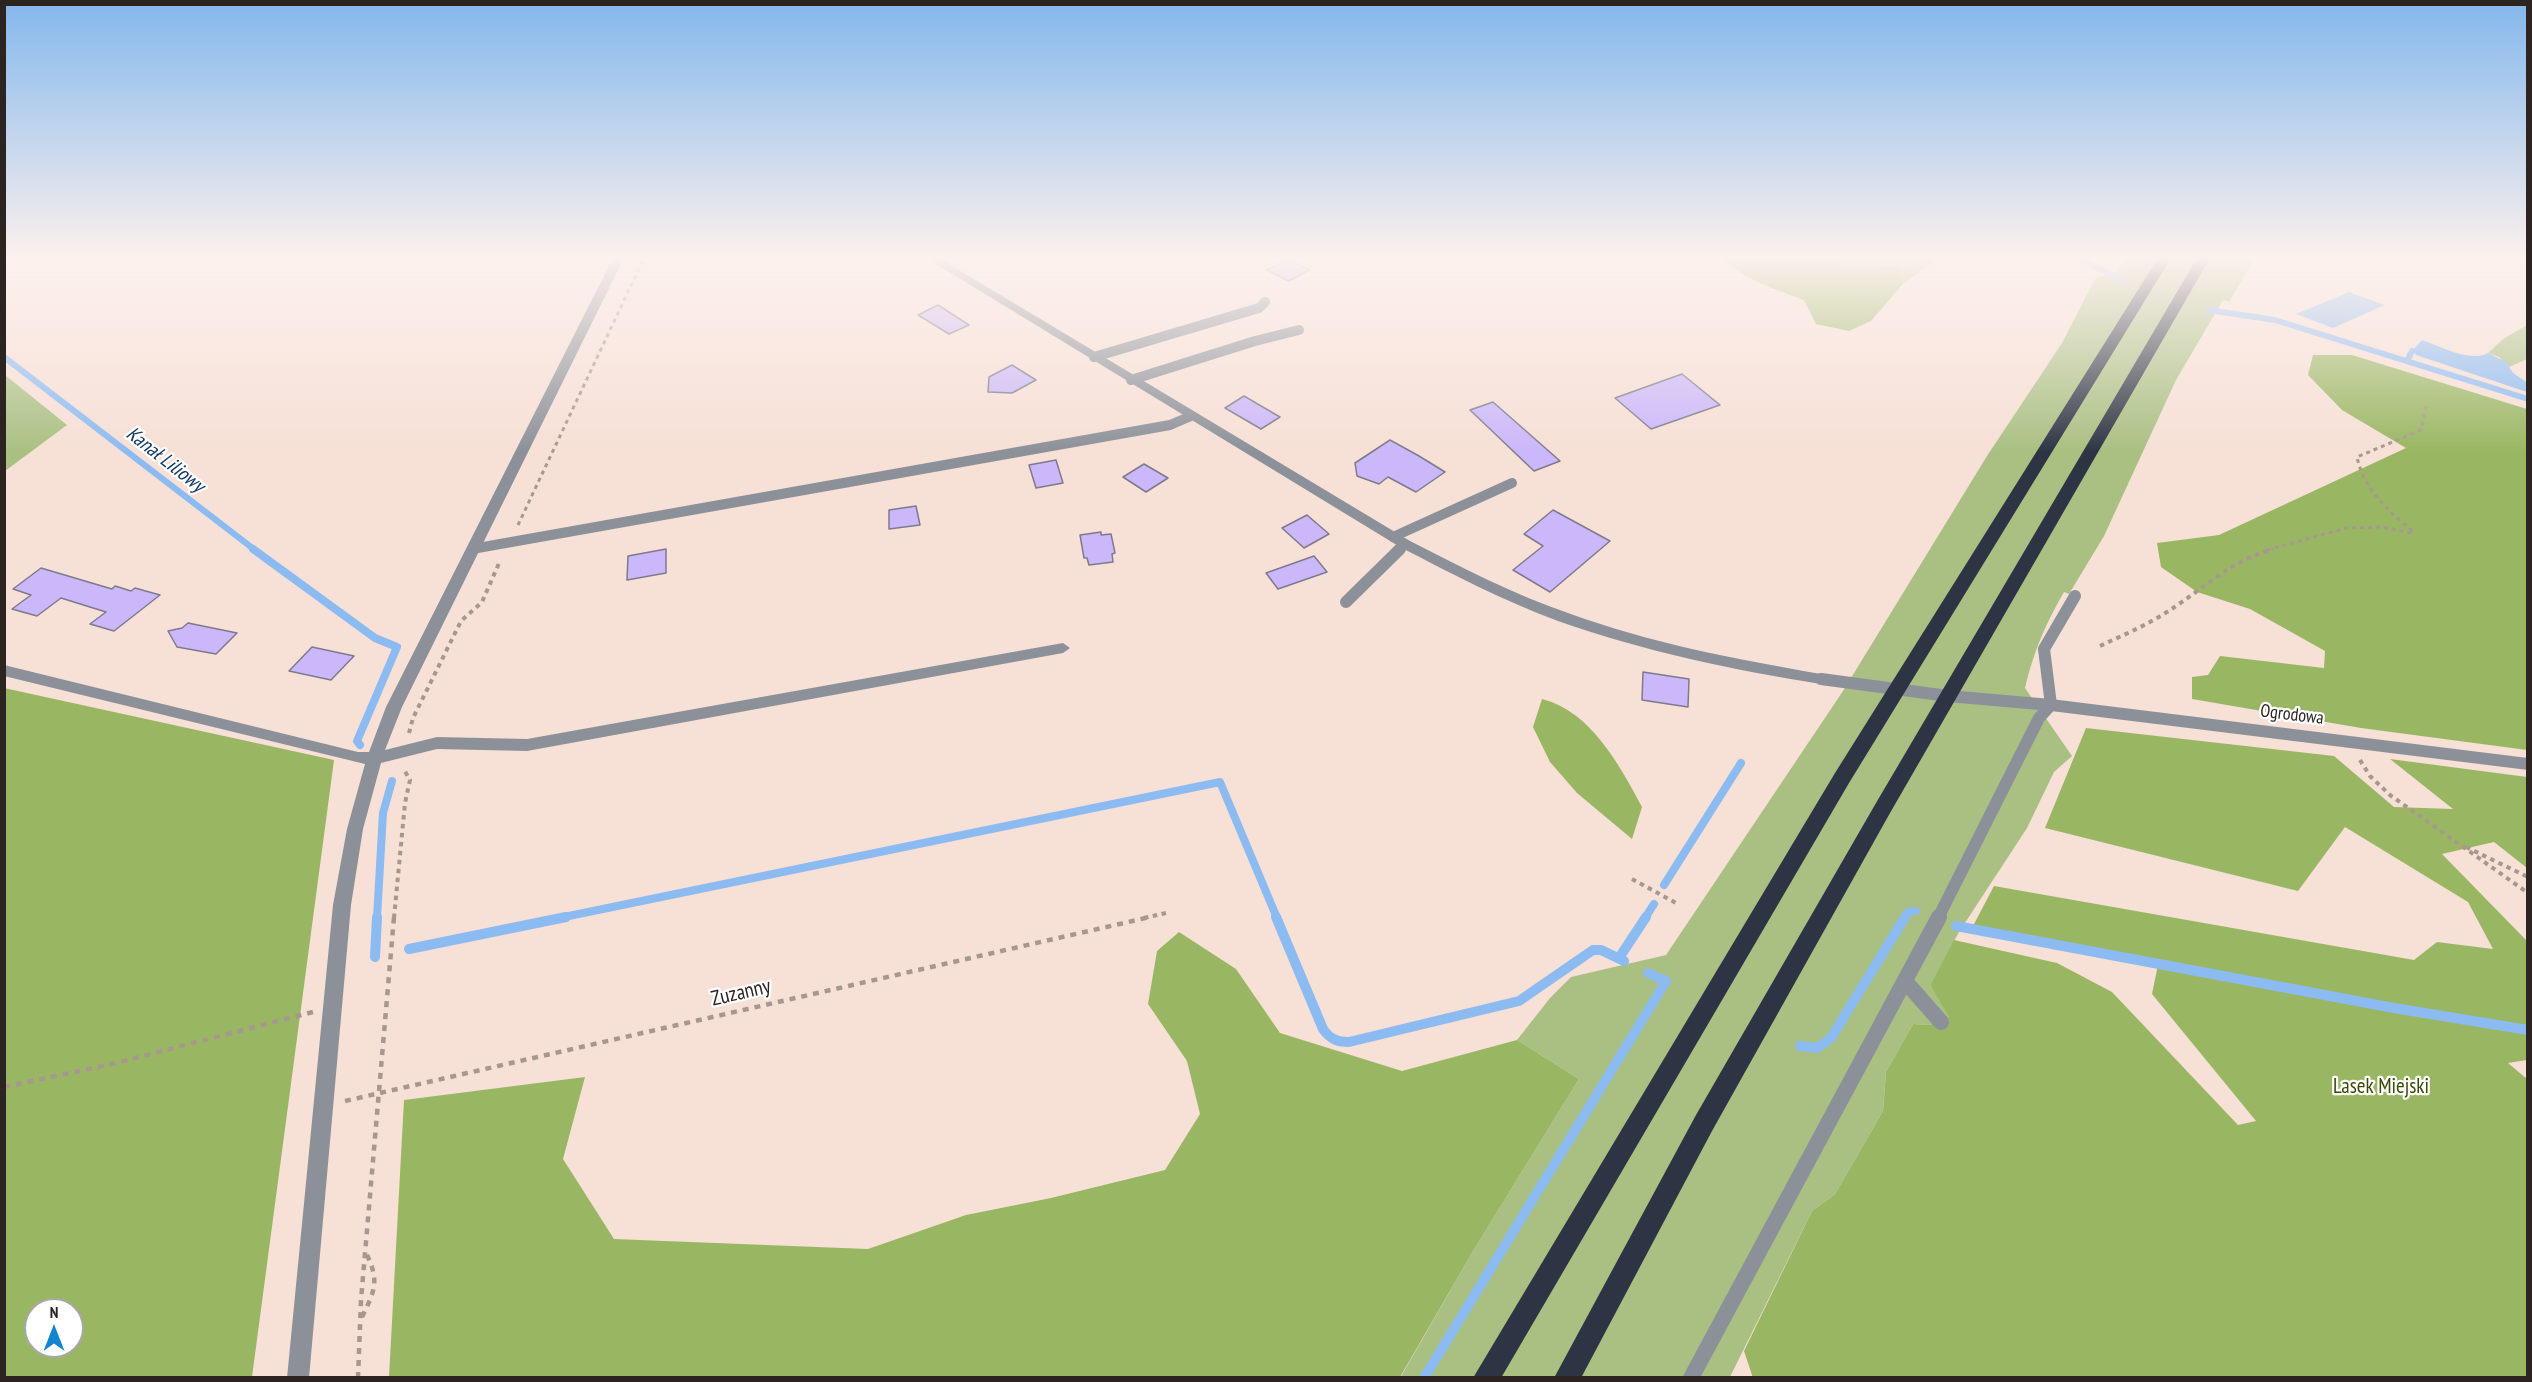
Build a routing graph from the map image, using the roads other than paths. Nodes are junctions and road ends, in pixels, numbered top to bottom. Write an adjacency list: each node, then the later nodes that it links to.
1 (586, 322): 12 (street)
2 (1037, 322): 7 (street)
3 (1210, 322): 7 (lane)
4 (2125, 322): 18 (highway)
5 (2166, 322): 19 (highway)
6 (1299, 330): 8 (lane)
7 (1094, 357): 8 (street)
8 (1131, 380): 9 (street)
9 (1191, 416): 11 (street); 12 (lane)
10 (1512, 483): 11 (lane)
11 (1399, 541): 14 (lane); 17 (street)
12 (472, 549): 21 (street)
13 (2075, 596): 20 (lane)
14 (1346, 602)
15 (1063, 648): 21 (street)
16 (4, 670): 21 (street)
17 (1821, 680): 18 (lane)
18 (1897, 689): 19 (lane); 26 (highway)
19 (1948, 696): 20 (lane); 27 (highway)
20 (2051, 705): 22 (street, Ogrodowa); 23 (lane)
21 (373, 758): 25 (street)
22 (2528, 764)
23 (1905, 981): 24 (lane); 28 (lane)
24 (1941, 1022)
25 (298, 1377)
26 (1486, 1377)
27 (1567, 1377)
28 (1691, 1377)

